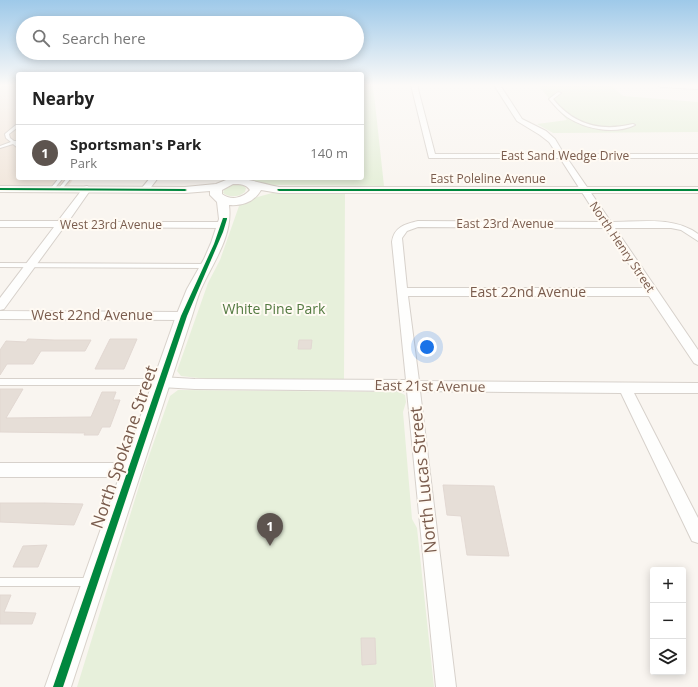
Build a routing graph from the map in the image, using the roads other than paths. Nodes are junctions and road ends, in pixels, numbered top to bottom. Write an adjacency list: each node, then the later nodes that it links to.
1 (422, 117): 8 (street, East Sand Wedge Drive)
2 (516, 117): 8 (street, North Henry Street)
3 (570, 117): 4 (lane)
4 (633, 125)
5 (16, 127): 6 (lane)
6 (16, 142): 7 (lane)
7 (0, 147)
8 (563, 156): 9 (street, East Sand Wedge Drive); 17 (street, North Henry Street)
9 (698, 156)
10 (152, 180): 15 (street)
11 (58, 185): 13 (main road); 14 (main road)
12 (223, 188): 15 (main road); 16 (main road); 16 (main road); 19 (main road, North Spokane Street)
13 (0, 189)
14 (86, 189): 15 (main road); 21 (street)
15 (145, 189)
16 (248, 189): 17 (main road, East Poleline Avenue); 19 (main road, North Spokane Street)
17 (584, 190): 18 (main road, East Poleline Avenue); 22 (street, North Henry Street)
18 (698, 190)
19 (224, 222): 21 (street, West 23rd Avenue); 27 (main road, North Spokane Street)
20 (0, 224): 21 (street, West 23rd Avenue)
21 (60, 224): 26 (street)
22 (608, 225): 23 (street, East 23rd Avenue); 24 (street, East 23rd Avenue); 29 (street, North Henry Street)
23 (404, 228): 28 (street, North Lucas Street)
24 (696, 236)
25 (0, 265): 26 (lane)
26 (30, 265): 27 (lane); 30 (street)
27 (207, 266): 32 (main road, North Spokane Street)
28 (404, 292): 29 (street, East 22nd Avenue); 36 (street, North Lucas Street)
29 (653, 292): 33 (street, North Henry Street)
30 (0, 306)
31 (0, 315): 32 (street, West 22nd Avenue)
32 (184, 316): 35 (main road, North Spokane Street)
33 (698, 360)
34 (0, 382): 35 (lane)
35 (161, 382): 36 (street, East 21st Avenue); 40 (main road, North Spokane Street)
36 (412, 385): 37 (street, East 21st Avenue); 45 (street, North Lucas Street)
37 (625, 388): 38 (street, East 21st Avenue); 41 (street)
38 (698, 388)
39 (0, 470): 40 (street)
40 (131, 470): 43 (main road, North Spokane Street)
41 (698, 535)
42 (0, 582): 43 (lane)
43 (94, 582): 44 (main road, North Spokane Street)
44 (58, 687)
45 (446, 687)

